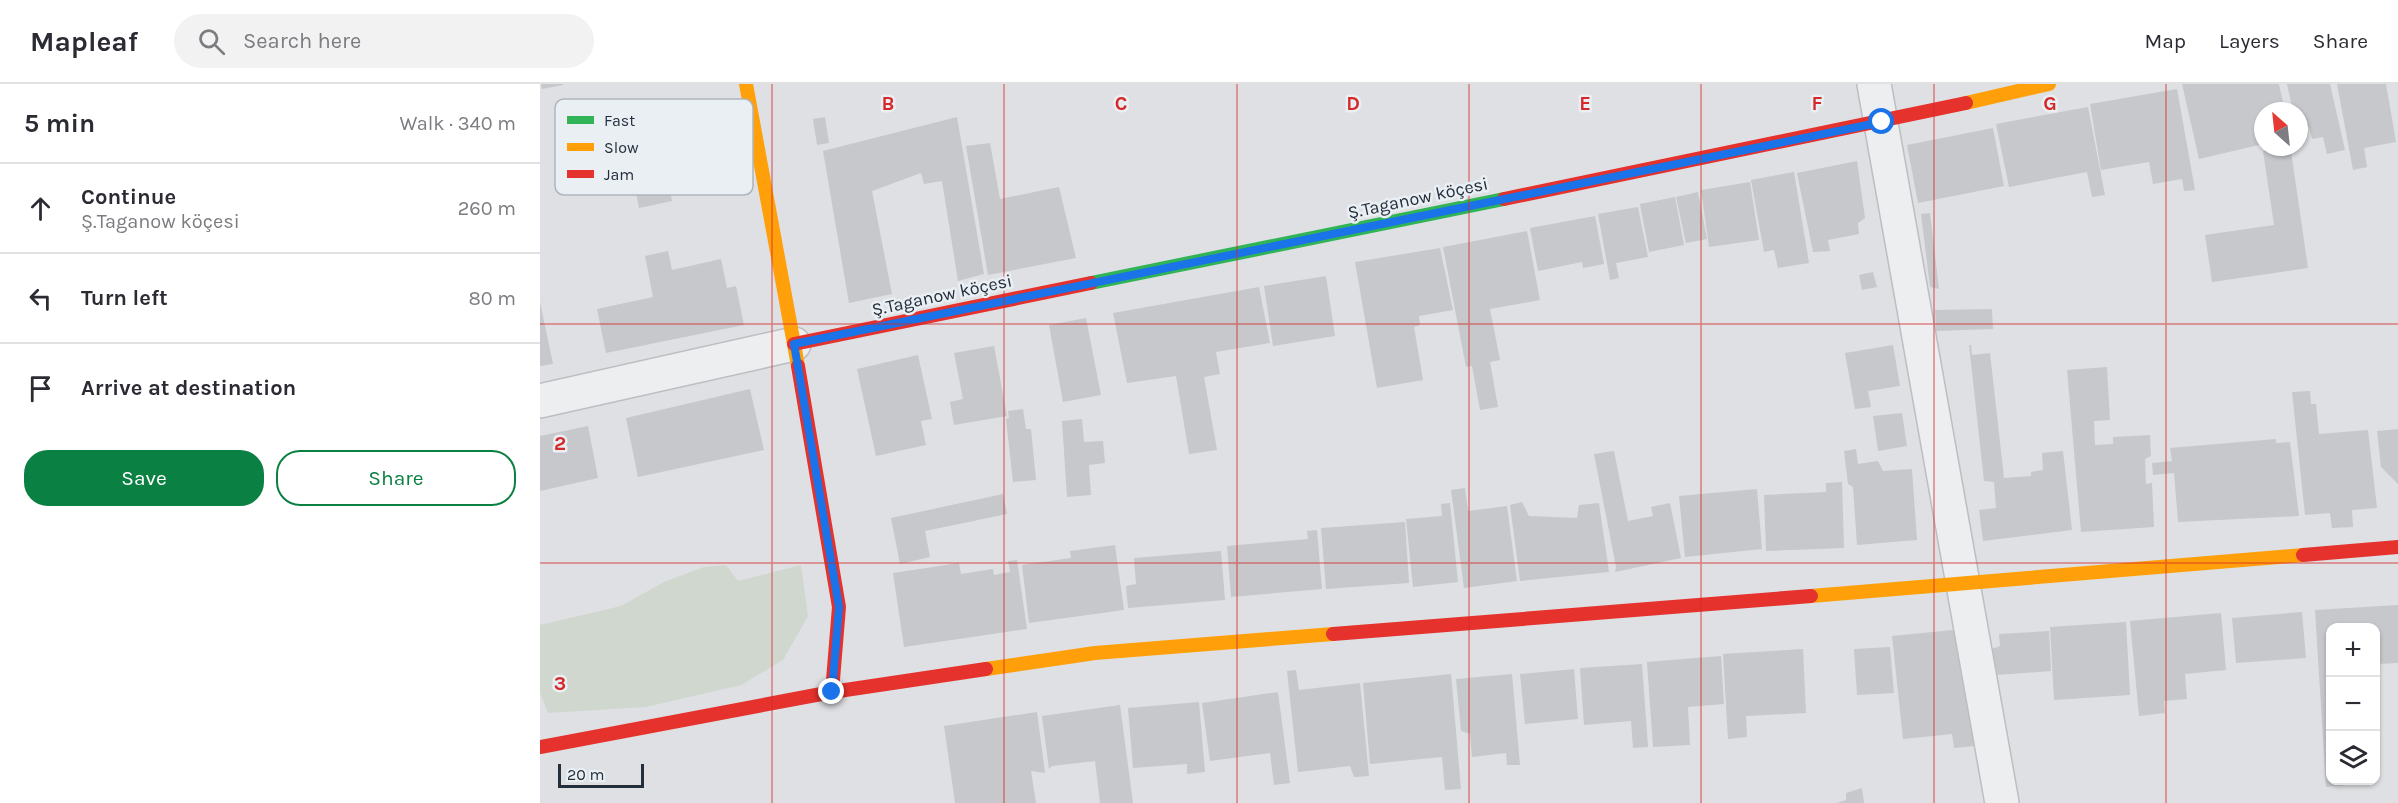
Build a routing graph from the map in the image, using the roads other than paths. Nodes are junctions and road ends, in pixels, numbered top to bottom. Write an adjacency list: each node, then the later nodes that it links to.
1 (746, 84): 4 (street)
2 (1874, 84): 6 (street)
3 (2049, 84): 6 (street, Ş.Taganow köçesi)
4 (749, 99)
5 (753, 122): 7 (street)
6 (1882, 122): 7 (street, Ş.Taganow köçesi); 10 (street)
7 (794, 344): 8 (street); 11 (street)
8 (540, 401)
9 (2398, 547): 10 (street)
10 (1962, 584): 11 (street); 13 (street)
11 (832, 692): 12 (street)
12 (540, 747)
13 (2002, 803)

